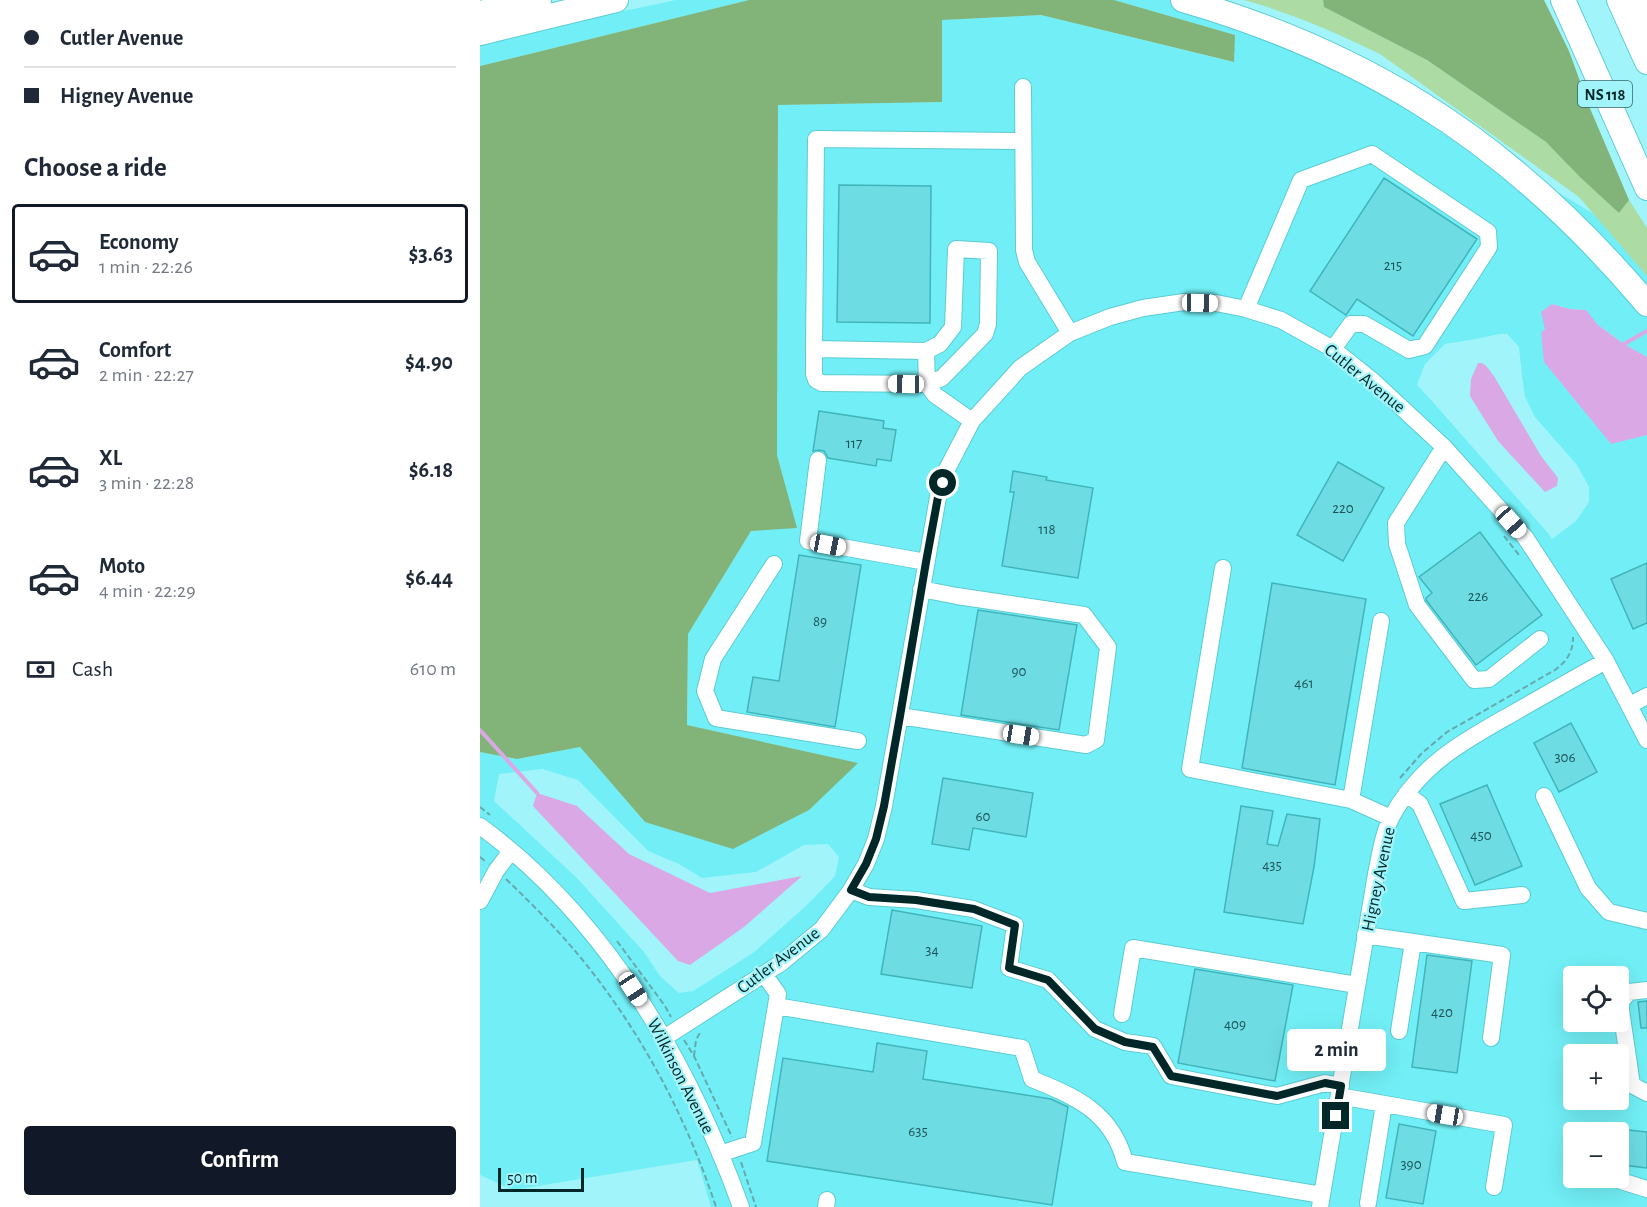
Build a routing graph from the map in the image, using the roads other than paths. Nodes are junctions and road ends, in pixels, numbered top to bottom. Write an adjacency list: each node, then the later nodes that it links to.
1 (539, 0): 7 (highway)
2 (616, 0): 9 (highway)
3 (1183, 0): 14 (highway)
4 (1563, 0): 13 (highway, NS 118)
5 (1619, 0): 10 (highway, NS 118)
6 (1638, 0): 8 (highway)
7 (480, 14)
8 (1647, 24)
9 (480, 33)
10 (1647, 62)
11 (1023, 87): 12 (street)
12 (1023, 141): 17 (street); 19 (street)
13 (1647, 188)
14 (1647, 304)
15 (1246, 309): 17 (street, Cutler Avenue); 20 (street, Cutler Avenue); 20 (street)
16 (953, 327): 18 (street); 18 (street); 21 (street)
17 (1070, 333): 23 (street, Cutler Avenue)
18 (978, 343): 22 (street)
19 (814, 349): 21 (street); 22 (street)
20 (1333, 349): 24 (street, Cutler Avenue)
21 (926, 351): 22 (street)
22 (927, 384): 23 (street)
23 (972, 421): 26 (street, Cutler Avenue)
24 (1444, 447): 31 (street); 32 (street, Cutler Avenue)
25 (818, 460): 26 (street)
26 (926, 562): 29 (street, Cutler Avenue)
27 (774, 564): 37 (street)
28 (1223, 568): 40 (street)
29 (921, 589): 35 (street, Cutler Avenue); 35 (street)
30 (1381, 621): 40 (street)
31 (1540, 639)
32 (1606, 661): 34 (street, Cutler Avenue); 38 (street, Higney Avenue)
33 (1647, 696): 34 (street)
34 (1630, 705): 36 (street, Cutler Avenue)
35 (900, 716): 44 (street, Cutler Avenue)
36 (1647, 740)
37 (858, 741)
38 (1402, 788): 41 (street, Higney Avenue); 45 (street)
39 (1544, 796): 47 (street)
40 (1351, 800): 41 (street)
41 (1391, 818): 48 (street, Higney Avenue)
42 (480, 826): 43 (street, Wilkinson Avenue)
43 (511, 851): 46 (street); 56 (street, Wilkinson Avenue)
44 (851, 890): 50 (street, Cutler Avenue); 58 (street)
45 (1522, 895)
46 (480, 901)
47 (1647, 921)
48 (1365, 936): 49 (street); 51 (street, Higney Avenue)
49 (1413, 942): 55 (street); 57 (street)
50 (764, 974): 53 (street); 56 (street, Cutler Avenue)
51 (1357, 985): 54 (street); 58 (street, Higney Avenue)
52 (1647, 990): 59 (street)
53 (776, 1006): 61 (street); 65 (street)
54 (1122, 1014)
55 (1399, 1031)
56 (664, 1038): 61 (street, Wilkinson Avenue)
57 (1491, 1038)
58 (1340, 1091): 60 (street); 65 (street, Higney Avenue)
59 (1647, 1093)
60 (1384, 1104): 63 (street); 66 (street)
61 (720, 1154): 67 (street, Wilkinson Avenue)
62 (1629, 1183): 64 (street)
63 (1494, 1187)
64 (1647, 1189)
65 (1321, 1201)
66 (1368, 1203)
67 (741, 1207)

